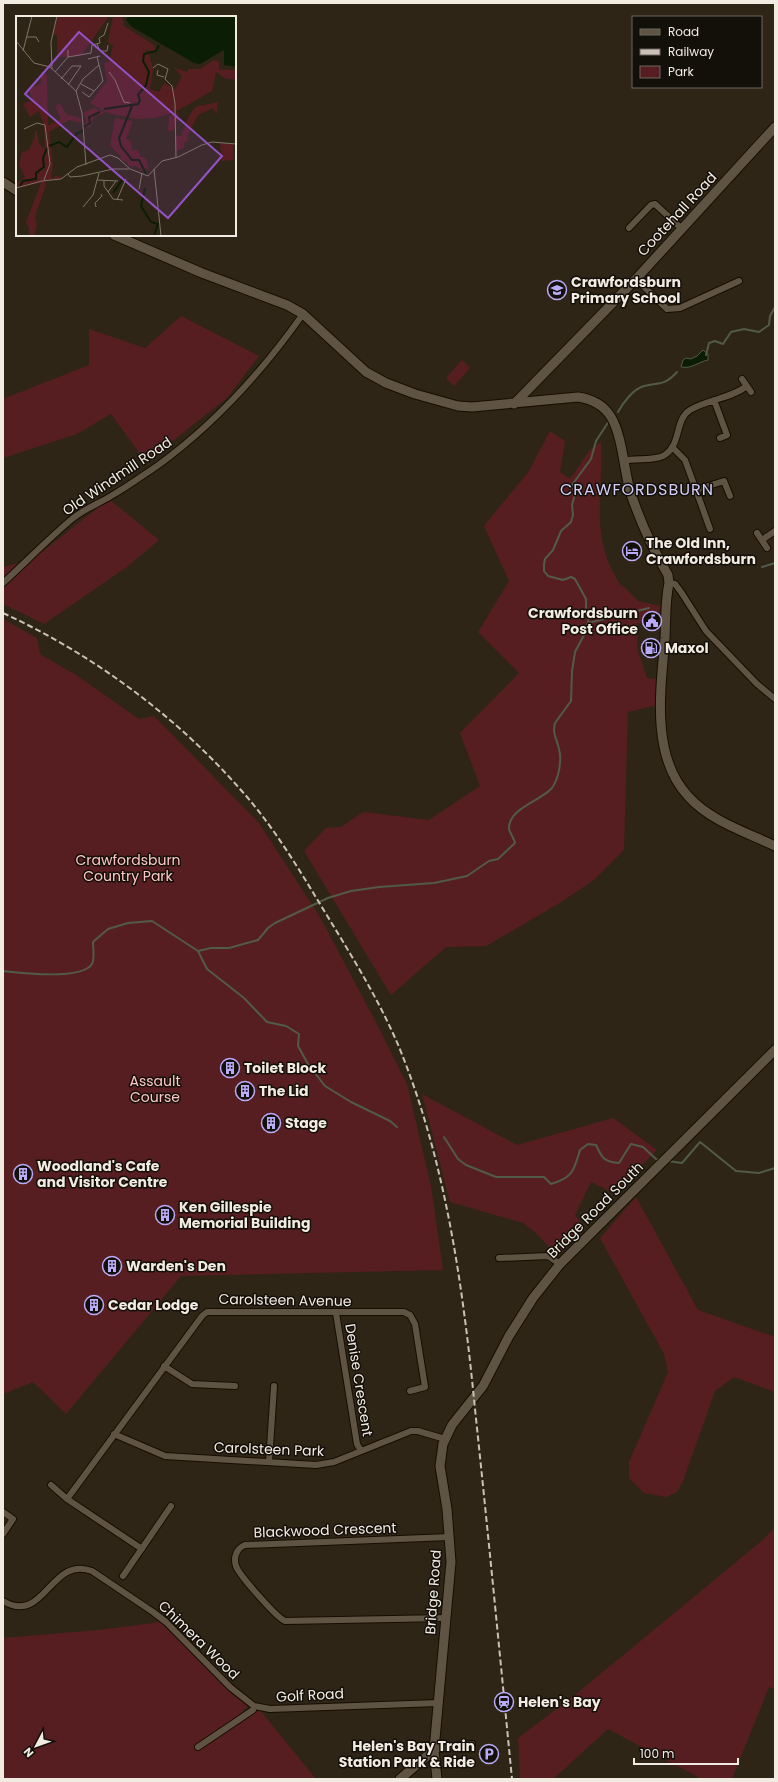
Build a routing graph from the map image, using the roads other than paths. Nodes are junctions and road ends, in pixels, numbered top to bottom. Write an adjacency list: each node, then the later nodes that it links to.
1 (775, 127): 5 (street, Cootehall Road)
2 (3, 182): 3 (street)
3 (16, 190)
4 (629, 228): 5 (street)
5 (682, 229): 7 (street, Cootehall Road)
6 (116, 236): 9 (street)
7 (636, 279): 8 (street); 12 (street, Cootehall Road)
8 (740, 281)
9 (303, 314): 12 (street); 25 (street, Old Windmill Road)
10 (742, 379): 11 (street)
11 (714, 400): 14 (street); 16 (street)
12 (514, 404): 17 (street)
13 (734, 433): 14 (street)
14 (727, 436): 15 (street)
15 (720, 438)
16 (672, 447): 17 (street); 18 (street)
17 (624, 461): 26 (street)
18 (696, 490): 19 (street); 20 (street)
19 (730, 496)
20 (710, 528)
21 (775, 531): 23 (street)
22 (758, 533): 23 (street)
23 (762, 540): 24 (street)
24 (767, 548)
25 (3, 583)
26 (669, 583): 27 (street); 28 (street)
27 (775, 699)
28 (775, 846)
29 (775, 1050): 31 (street, Bridge Road South)
30 (499, 1258): 31 (street)
31 (560, 1264): 37 (street, Bridge Road South)
32 (336, 1313): 33 (street, Carolsteen Avenue); 36 (street, Carolsteen Avenue); 40 (street, Denise Crescent)
33 (164, 1366): 34 (street); 38 (street, Carolsteen Avenue)
34 (236, 1386)
35 (274, 1386): 41 (street)
36 (410, 1391)
37 (462, 1412): 39 (street, Bridge Road)
38 (114, 1434): 41 (street, Carolsteen Park); 43 (street, Carolsteen Avenue)
39 (445, 1439): 40 (street, Carolsteen Park); 47 (street, Bridge Road)
40 (361, 1451): 41 (street, Carolsteen Park)
41 (269, 1462)
42 (51, 1485): 43 (street)
43 (67, 1499): 48 (street)
44 (171, 1506): 48 (street)
45 (3, 1512): 46 (street)
46 (3, 1534)
47 (450, 1537): 51 (street, Bridge Road); 51 (street, Blackwood Crescent)
48 (142, 1549): 49 (street)
49 (123, 1576)
50 (3, 1601): 53 (street, Chimera Wood)
51 (446, 1618): 52 (street, Bridge Road)
52 (438, 1703): 53 (street, Golf Road); 56 (street, Bridge Road)
53 (254, 1706): 55 (street)
54 (472, 1744): 56 (street)
55 (198, 1747)
56 (434, 1750): 57 (street); 58 (street, Bridge Road)
57 (400, 1779)
58 (437, 1779)

